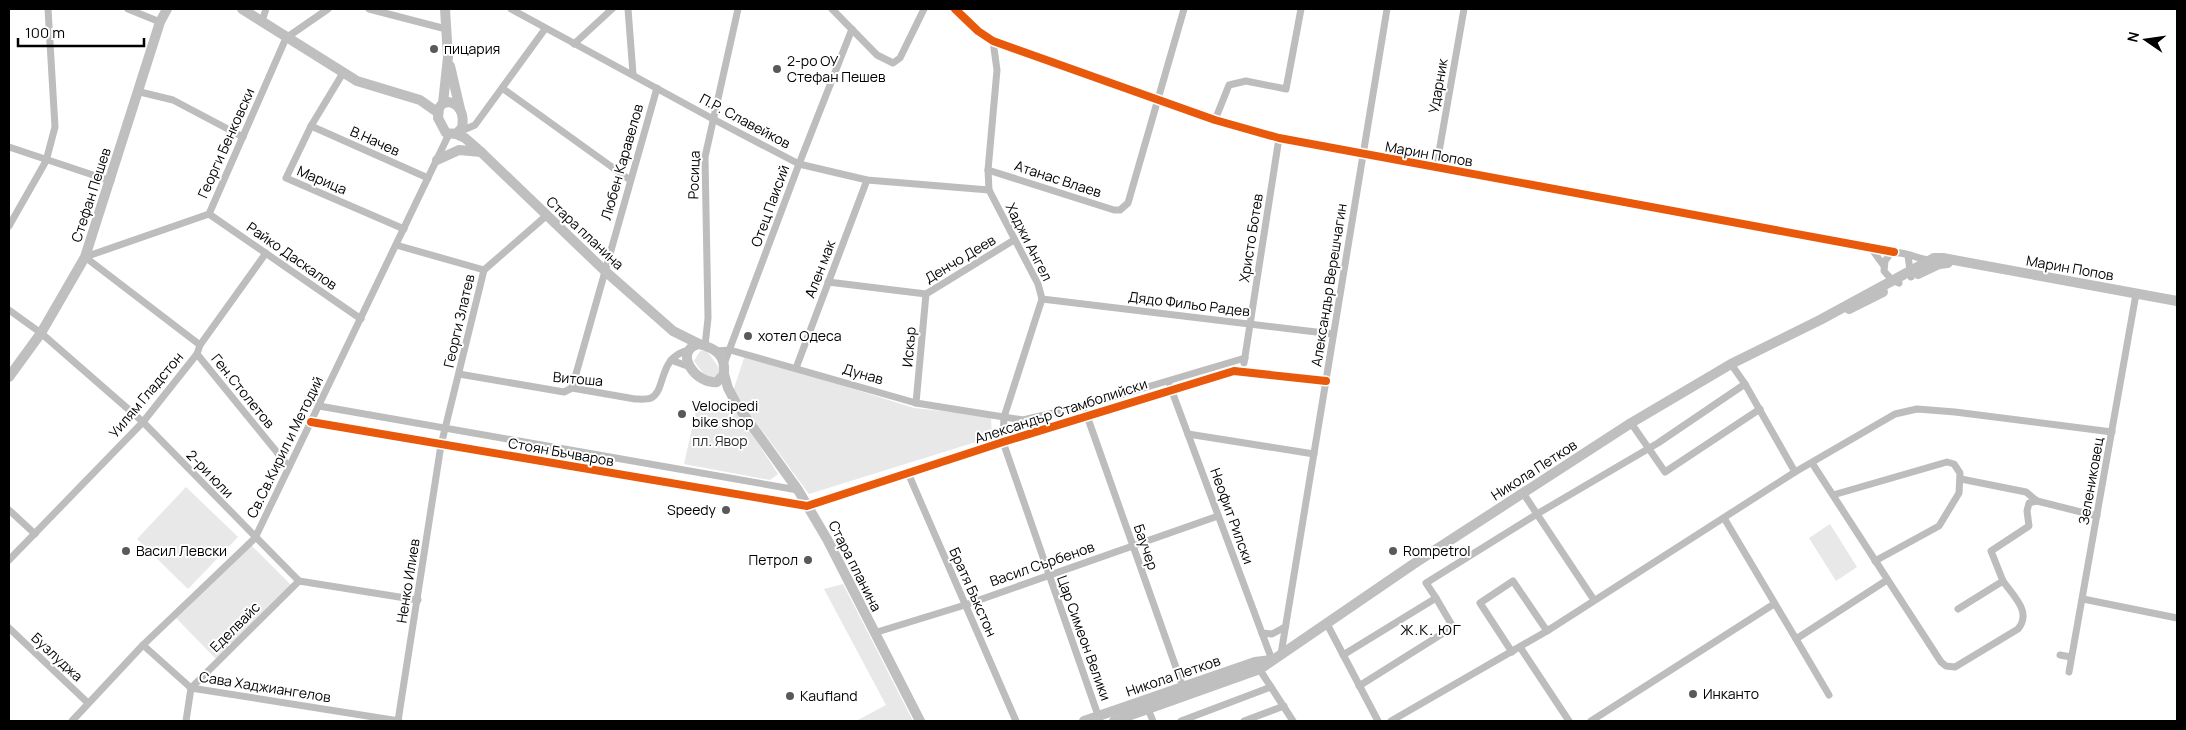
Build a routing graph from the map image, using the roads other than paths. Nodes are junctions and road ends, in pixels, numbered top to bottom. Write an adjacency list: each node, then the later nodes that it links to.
1 (48, 9): 47 (street)
2 (128, 9): 21 (street)
3 (167, 9): 21 (street, Стефан Пешев)
4 (242, 9): 20 (street)
5 (266, 9): 20 (street)
6 (328, 9): 25 (street)
7 (369, 9): 22 (street)
8 (445, 9): 22 (street)
9 (511, 9): 23 (street, П.Р. Славейков)
10 (612, 9): 27 (street)
11 (628, 9): 30 (street)
12 (738, 9): 37 (street, Росица)
13 (832, 9): 24 (street)
14 (924, 9): 24 (street)
15 (955, 9): 26 (street, Марин Попов)
16 (1184, 9): 34 (street)
17 (1301, 9): 38 (street)
18 (1387, 9): 45 (street, Александър Верешчагин)
19 (1464, 9): 49 (street, Ударник)
20 (262, 21): 25 (street)
21 (160, 22): 33 (street, Стефан Пешев)
22 (446, 29): 28 (street)
23 (545, 29): 27 (street, П.Р. Славейков); 31 (street, Св.Св.Кирил и Методий)
24 (852, 29): 48 (street, Отец Паисий)
25 (286, 38): 29 (street); 41 (street, Георги Бенковски)
26 (993, 41): 34 (street, Марин Попов); 50 (street, Хаджи Ангел)
27 (574, 44): 30 (street, П.Р. Славейков)
28 (448, 57): 35 (street); 36 (street)
29 (343, 73): 35 (street); 39 (street, Марица)
30 (633, 74): 32 (street, П.Р. Славейков)
31 (502, 88): 40 (street, Св.Св.Кирил и Методий); 52 (street)
32 (657, 88): 37 (street, П.Р. Славейков); 52 (street, Любен Каравелов)
33 (140, 92): 41 (street); 54 (street, Стефан Пешев)
34 (1157, 99): 38 (street, Марин Попов); 50 (street, Атанас Влаев)
35 (440, 108): 36 (street); 40 (street)
36 (460, 108): 40 (street)
37 (712, 119): 48 (street, П.Р. Славейков); 86 (street, Росица)
38 (1215, 120): 42 (street, Марин Попов)
39 (311, 126): 51 (street, В.Начев); 59 (street, Марица)
40 (459, 129): 44 (street, Стара планина); 46 (street, Св.Св.Кирил и Методий)
41 (243, 137): 56 (street, Георги Бенковски)
42 (1279, 138): 45 (street, Марин Попов); 81 (street, Христо Ботев)
43 (9, 147): 47 (street)
44 (481, 152): 46 (street); 57 (street, Стара планина)
45 (1362, 155): 49 (street, Марин Попов); 84 (street, Александър Верешчагин)
46 (437, 160): 51 (street, Св.Св.Кирил и Методий)
47 (46, 161): 54 (street); 58 (street)
48 (799, 164): 53 (street, П.Р. Славейков); 87 (street, Отец Паисий)
49 (1436, 169): 62 (street, Марин Попов)
50 (988, 170): 55 (street, Хаджи Ангел)
51 (428, 178): 59 (street, Св.Св.Кирил и Методий)
52 (630, 180): 71 (street, Любен Каравелов)
53 (867, 180): 55 (street, П.Р. Славейков); 74 (street, Ален мак)
54 (111, 181): 66 (street, Стефан Пешев)
55 (989, 190): 60 (street, Хаджи Ангел)
56 (209, 214): 64 (street, Райко Даскалов); 66 (street, Георги Бенковски)
57 (546, 216): 70 (street, Георги Златев); 71 (street, Стара планина)
58 (9, 226)
59 (404, 229): 61 (street, Св.Св.Кирил и Методий)
60 (1014, 240): 75 (street, Денчо Деев); 77 (street, Хаджи Ангел)
61 (396, 245): 70 (street); 80 (street, Св.Св.Кирил и Методий)
62 (1871, 248): 63 (street, Марин Попов); 69 (street)
63 (1894, 252): 65 (street); 69 (street)
64 (266, 253): 80 (street, Райко Даскалов); 85 (street, Уилям Гладстон)
65 (1908, 256): 67 (street); 72 (street)
66 (85, 257): 83 (street, Стефан Пешев); 85 (street, Ген.Столетов)
67 (1930, 260): 68 (street); 72 (street, Никола Петков)
68 (1957, 262): 72 (street, Никола Петков); 76 (street, Марин Попов)
69 (1884, 266): 73 (street)
70 (484, 270): 98 (street, Георги Златев)
71 (604, 272): 82 (street, Стара планина); 104 (street, Любен Каравелов)
72 (1911, 274): 73 (street, Никола Петков)
73 (1896, 281): 93 (street, Никола Петков)
74 (828, 282): 75 (street, Денчо Деев); 95 (street, Ален мак)
75 (926, 294): 106 (street, Искър)
76 (2136, 294): 78 (street, Марин Попов); 117 (street, Зелениковец)
77 (1042, 299): 81 (street, Дядо Фильо Радев); 112 (street, Хаджи Ангел)
78 (2177, 301)
79 (9, 310): 83 (street, 2-ри юли)
80 (360, 319): 108 (street, Св.Св.Кирил и Методий)
81 (1250, 324): 84 (street, Дядо Фильо Радев); 91 (street, Христо Ботев)
82 (673, 331): 86 (street, Стара планина); 88 (street, Стара планина)
83 (41, 333): 99 (street, Стефан Пешев); 113 (street, 2-ри юли)
84 (1333, 334): 101 (street, Александър Верешчагин)
85 (200, 345): 90 (street, Уилям Гладстон)
86 (702, 345): 88 (street); 89 (street)
87 (730, 350): 89 (street, Дунав); 95 (street, Дунав); 96 (street, Отец Паисий)
88 (687, 351): 92 (street); 94 (street)
89 (717, 351): 96 (street)
90 (197, 354): 113 (street, Уилям Гладстон); 125 (street, Ген.Столетов)
91 (1245, 358): 97 (street, Христо Ботев); 100 (street, Александър Стамболийски)
92 (671, 360): 94 (street); 104 (street, Витоша)
93 (1731, 364): 103 (street); 115 (street, Никола Петков)
94 (690, 367): 102 (street)
95 (796, 368): 106 (street, Дунав)
96 (724, 369): 102 (street); 107 (street, Стара планина)
97 (1243, 370): 101 (street, Александър Стамболийски); 105 (street, Александър Стамболийски)
98 (459, 374): 104 (street, Витоша); 116 (street, Георги Златев)
99 (9, 375)
100 (1169, 381): 105 (street, Неофит Рилски); 109 (street, Александър Стамболийски)
101 (1326, 382): 123 (street, Александър Верешчагин)
102 (712, 383): 107 (street, Стара планина)
103 (1745, 384): 110 (street); 121 (street)
104 (572, 388)
105 (1172, 389): 111 (street, Александър Стамболийски); 118 (street, Неофит Рилски)
106 (916, 403): 112 (street, Дунав)
107 (737, 405): 129 (street, Стара планина)
108 (319, 406): 114 (street, Св.Св.Кирил и Методий); 116 (street, Стоян Бъчваров)
109 (1083, 406): 111 (street, Баучер); 112 (street, Александър Стамболийски)
110 (1760, 409): 121 (street); 126 (street)
111 (1087, 416): 119 (street, Александър Стамболийски); 141 (street, Баучер)
112 (1004, 417): 119 (street, Хаджи Ангел)
113 (143, 422): 139 (street, Уилям Гладстон); 140 (street, 2-ри юли)
114 (311, 422): 120 (street, Стоян Бъчваров); 125 (street, Св.Св.Кирил и Методий)
115 (1631, 424): 121 (street); 130 (street, Никола Петков)
116 (445, 428): 120 (street, Георги Златев); 129 (street, Стоян Бъчваров)
117 (2112, 432): 124 (street); 137 (street, Зелениковец)
118 (1188, 434): 123 (street); 136 (street, Неофит Рилски)
119 (1002, 442): 122 (street, Хаджи Ангел); 127 (street, Александър Стамболийски)
120 (441, 445): 133 (street, Стоян Бъчваров); 150 (street, Ненко Илиев)
121 (1648, 448): 135 (street)
122 (1005, 450): 144 (street, Цар Симеон Велики)
123 (1314, 454): 157 (street, Александър Верешчагин)
124 (1812, 463): 126 (street); 131 (street)
125 (289, 467): 140 (street, Св.Св.Кирил и Методий)
126 (1795, 472): 138 (street)
127 (908, 474): 133 (street, Александър Стамболийски); 153 (street, Братя Бъкстон)
128 (1961, 479): 131 (street); 132 (street); 143 (street)
129 (798, 490): 133 (street, Стара планина)
130 (1523, 493): 135 (street); 156 (street, Никола Петков)
131 (1833, 495): 143 (street)
132 (2037, 501): 137 (street); 147 (street)
133 (808, 506): 160 (street, Стара планина)
134 (9, 510): 139 (street)
135 (1537, 514): 148 (street); 151 (street)
136 (1218, 516): 141 (street, Васил Сърбенов); 161 (street, Неофит Рилски)
137 (2097, 516): 149 (street, Зелениковец)
138 (1724, 518): 151 (street); 152 (street)
139 (35, 534): 142 (street, Уилям Гладстон)
140 (255, 538): 146 (street, 2-ри юли); 163 (street, Св.Св.Кирил и Методий)
141 (1132, 546): 144 (street, Васил Сърбенов); 175 (street, Баучер)
142 (9, 560)
143 (1875, 561): 145 (street)
144 (1048, 575): 153 (street, Васил Сърбенов); 180 (street, Цар Симеон Велики)
145 (1887, 580): 147 (street); 162 (street)
146 (299, 581): 150 (street); 174 (street, Еделвайс)
147 (2003, 581): 154 (street)
148 (1436, 598): 166 (street); 172 (street)
149 (2083, 599): 155 (street); 169 (street, Зелениковец)
150 (418, 600): 183 (street, Ненко Илиев)
151 (1594, 600): 159 (street)
152 (1774, 604): 162 (street); 195 (street)
153 (965, 605): 160 (street, Васил Сърбенов); 185 (street, Братя Бъкстон)
154 (1958, 609)
155 (2177, 618)
156 (1327, 624): 166 (street); 168 (street, Никола Петков)
157 (1285, 627): 161 (street); 168 (street, Александър Верешчагин)
158 (9, 628): 177 (street, Бузлуджа)
159 (1547, 631): 164 (street); 165 (street)
160 (874, 633): 184 (street, Стара планина)
161 (1262, 633): 168 (street, Неофит Рилски)
162 (1796, 639): 176 (street)
163 (143, 645): 174 (street, Сава Хаджиангелов); 177 (street, Св.Св.Кирил и Методий)
164 (1520, 647): 165 (street); 194 (street)
165 (1512, 652): 193 (street)
166 (1343, 654): 172 (street)
167 (2060, 655): 169 (street)
168 (1276, 657): 170 (street, Никола Петков)
169 (2071, 657): 171 (street, Зелениковец)
170 (1258, 666): 173 (street); 175 (street, Никола Петков)
171 (2069, 672)
172 (1360, 686): 192 (street)
173 (1271, 687): 178 (street); 189 (street)
174 (191, 688): 182 (street); 183 (street, Сава Хаджиангелов)
175 (1184, 691): 179 (street, Никола Петков); 180 (street, Никола Петков)
176 (1829, 695)
177 (88, 703): 181 (street, Св.Св.Кирил и Методий)
178 (1284, 706): 190 (street); 191 (street)
179 (1148, 709): 187 (street, Никола Петков); 188 (street)
180 (1099, 719): 186 (street, Никола Петков)
181 (72, 721)
182 (186, 721)
183 (398, 721)
184 (920, 721)
185 (1016, 721)
186 (1084, 721)
187 (1114, 721)
188 (1153, 721)
189 (1181, 721)
190 (1244, 721)
191 (1294, 721)
192 (1378, 721)
193 (1391, 721)
194 (1569, 721)
195 (1591, 721)

